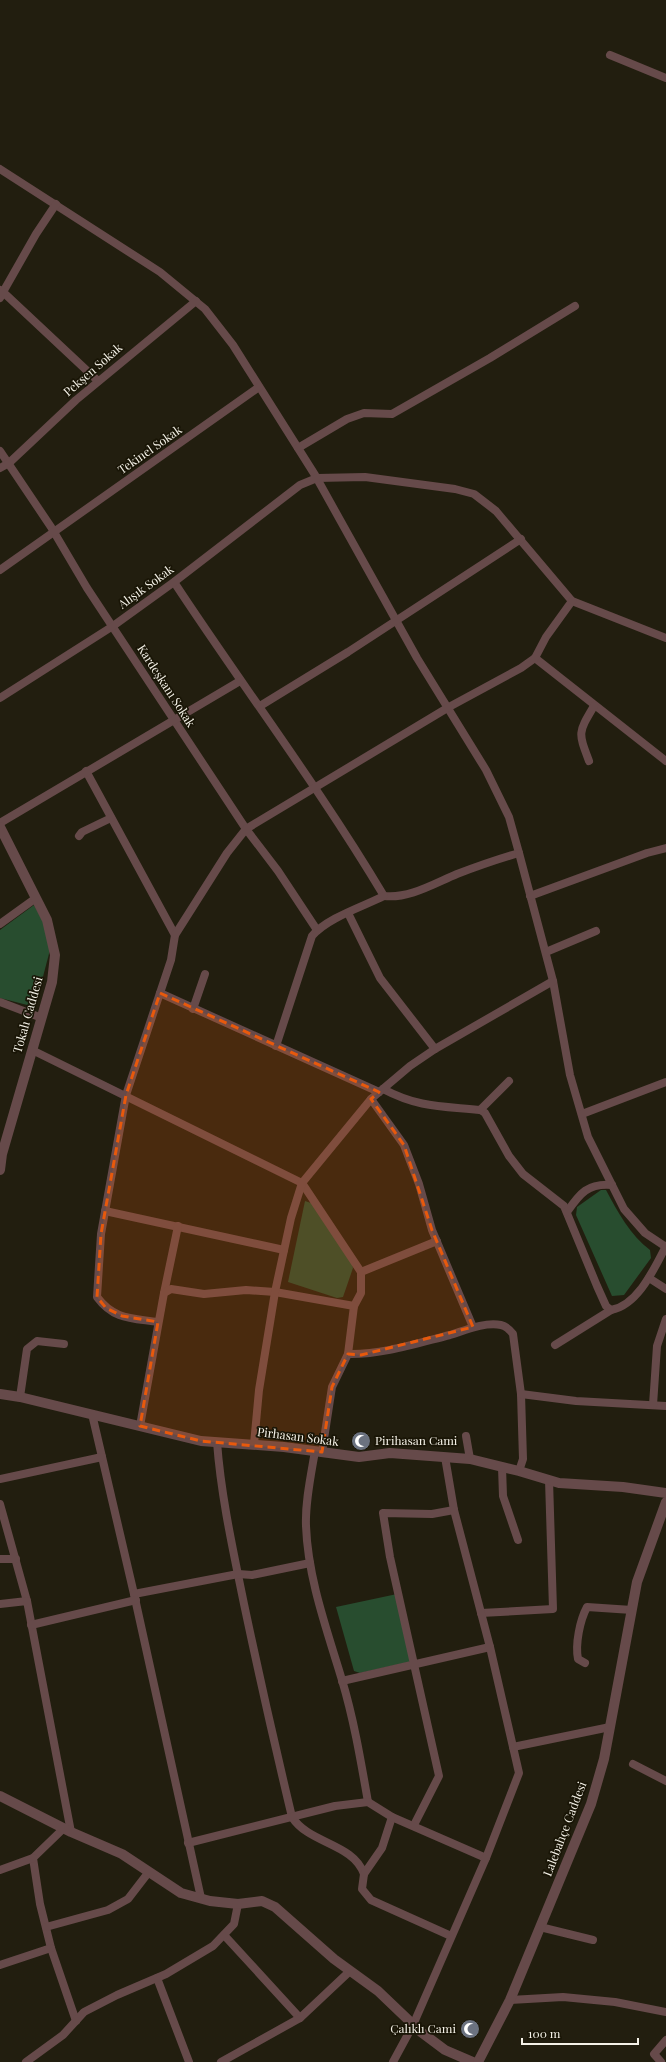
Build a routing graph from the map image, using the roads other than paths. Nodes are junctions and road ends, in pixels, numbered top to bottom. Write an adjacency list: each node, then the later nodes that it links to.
1 (610, 55): 2 (street)
2 (666, 78)
3 (0, 169): 4 (street)
4 (56, 204): 5 (street); 6 (street)
5 (1, 293): 8 (street)
6 (196, 301): 8 (street, Pekşen Sokak); 9 (street)
7 (575, 306): 10 (street)
8 (98, 381): 12 (street, Pekşen Sokak)
9 (258, 386): 10 (street); 15 (street, Tekinel Sokak)
10 (298, 448): 14 (street)
11 (0, 451): 12 (street, Kardeşkanı Sokak)
12 (9, 463): 13 (street, Pekşen Sokak); 15 (street, Kardeşkanı Sokak)
13 (0, 468)
14 (317, 478): 16 (street); 18 (street, Alışık Sokak); 20 (street)
15 (54, 531): 17 (street, Tekinel Sokak); 21 (street, Kardeşkanı Sokak)
16 (521, 539): 19 (street); 20 (street)
17 (0, 570)
18 (174, 582): 21 (street, Alışık Sokak); 24 (street)
19 (572, 601): 22 (street); 23 (street)
20 (395, 621): 26 (street); 28 (street)
21 (113, 626): 25 (street, Alışık Sokak); 29 (street, Kardeşkanı Sokak)
22 (666, 638)
23 (534, 658): 27 (street); 28 (street)
24 (240, 681): 26 (street); 29 (street)
25 (0, 698)
26 (260, 706): 33 (street)
27 (594, 706): 30 (street); 31 (street)
28 (449, 707): 33 (street); 40 (street)
29 (174, 720): 32 (street); 37 (street, Kardeşkanı Sokak)
30 (589, 761)
31 (666, 761)
32 (86, 771): 34 (street); 35 (street)
33 (314, 788): 37 (street); 41 (street)
34 (111, 818): 38 (street); 48 (street)
35 (0, 823)
36 (0, 827): 43 (street, Tokalı Caddesi)
37 (246, 829): 46 (street, Kardeşkanı Sokak); 48 (street)
38 (79, 836)
39 (666, 848): 42 (street)
40 (519, 853): 41 (street); 42 (street)
41 (384, 896): 44 (street)
42 (530, 896): 49 (street)
43 (36, 898): 45 (street); 55 (street, Tokalı Caddesi)
44 (348, 913): 46 (street); 57 (street)
45 (0, 924)
46 (317, 930): 56 (street)
47 (596, 931): 49 (street)
48 (175, 934): 52 (street)
49 (546, 952): 51 (street)
50 (204, 974): 54 (street)
51 (553, 980): 57 (street); 65 (street)
52 (160, 993): 54 (street); 62 (street)
53 (0, 1002): 55 (street)
54 (193, 1009): 56 (street)
55 (42, 1018): 58 (street, Tokalı Caddesi)
56 (276, 1046): 61 (street)
57 (435, 1049): 61 (street)
58 (32, 1050): 62 (street); 66 (street, Tokalı Caddesi)
59 (509, 1081): 64 (street)
60 (666, 1082): 65 (street)
61 (381, 1090): 63 (street); 64 (street)
62 (126, 1095): 67 (street); 69 (street)
63 (372, 1100): 67 (street); 72 (street)
64 (480, 1110): 70 (street)
65 (582, 1114): 68 (street)
66 (0, 1170)
67 (302, 1183): 74 (street); 75 (street)
68 (612, 1185): 70 (street); 73 (street)
69 (105, 1211): 71 (street); 83 (street)
70 (567, 1212): 81 (street)
71 (178, 1226): 74 (street); 79 (street)
72 (437, 1241): 75 (street); 84 (street)
73 (666, 1247): 76 (street)
74 (284, 1250): 78 (street)
75 (361, 1272): 80 (street)
76 (649, 1278): 77 (street); 81 (street)
77 (666, 1289)
78 (275, 1292): 79 (street); 80 (street); 97 (street)
79 (164, 1293): 83 (street)
80 (354, 1306): 87 (street)
81 (611, 1310): 86 (street)
82 (666, 1319): 91 (street)
83 (158, 1322): 94 (street)
84 (473, 1327): 87 (street); 89 (street)
85 (64, 1344): 90 (street)
86 (555, 1345)
87 (348, 1354): 98 (street)
88 (0, 1394): 90 (street, Pirhasan Sokak)
89 (521, 1394): 91 (street); 103 (street)
90 (20, 1397): 93 (street, Pirhasan Sokak)
91 (653, 1405): 92 (street)
92 (666, 1406)
93 (92, 1414): 94 (street, Pirhasan Sokak); 99 (street)
94 (140, 1426): 96 (street, Pirhasan Sokak)
95 (466, 1436): 101 (street)
96 (217, 1442): 97 (street, Pirhasan Sokak); 114 (street)
97 (254, 1444): 98 (street, Pirhasan Sokak)
98 (318, 1451): 100 (street, Pirhasan Sokak); 113 (street)
99 (102, 1458): 104 (street); 115 (street)
100 (445, 1458): 101 (street, Pirhasan Sokak); 109 (street)
101 (470, 1459): 102 (street, Pirhasan Sokak)
102 (502, 1467): 103 (street, Pirhasan Sokak); 110 (street)
103 (519, 1471): 105 (street, Pirhasan Sokak)
104 (0, 1479)
105 (549, 1480): 106 (street, Pirhasan Sokak); 119 (street)
106 (666, 1493)
107 (666, 1502): 118 (street, Lalebahçe Caddesi)
108 (0, 1504): 112 (street)
109 (454, 1510): 119 (street); 123 (street)
110 (518, 1540)
111 (0, 1559): 112 (street)
112 (16, 1559): 116 (street)
113 (310, 1563): 114 (street); 124 (street)
114 (238, 1574): 115 (street); 131 (street)
115 (135, 1597): 120 (street); 135 (street)
116 (27, 1601): 117 (street); 120 (street)
117 (0, 1604)
118 (632, 1610): 122 (street); 125 (street, Lalebahçe Caddesi)
119 (481, 1613): 121 (street)
120 (31, 1624): 134 (street)
121 (490, 1647): 123 (street); 126 (street)
122 (585, 1663)
123 (415, 1665): 124 (street); 133 (street)
124 (342, 1681): 130 (street)
125 (610, 1727): 126 (street); 144 (street, Lalebahçe Caddesi)
126 (513, 1747): 137 (street)
127 (633, 1764): 128 (street)
128 (666, 1781)
129 (0, 1796): 134 (street)
130 (368, 1802): 131 (street); 132 (street)
131 (292, 1817): 135 (street); 140 (street)
132 (392, 1817): 133 (street); 140 (street)
133 (414, 1825): 137 (street)
134 (68, 1830): 136 (street); 139 (street)
135 (188, 1843): 141 (street)
136 (33, 1858): 138 (street); 143 (street)
137 (486, 1858): 146 (street)
138 (0, 1870)
139 (148, 1873): 141 (street); 143 (street)
140 (364, 1874): 146 (street)
141 (201, 1898): 142 (street)
142 (238, 1904): 145 (street); 150 (street)
143 (46, 1927): 148 (street)
144 (540, 1927): 147 (street); 152 (street, Lalebahçe Caddesi)
145 (224, 1935): 151 (street); 154 (street)
146 (452, 1936): 156 (street)
147 (593, 1940)
148 (51, 1948): 149 (street); 155 (street)
149 (0, 1965)
150 (350, 1971): 154 (street); 156 (street)
151 (157, 1978): 155 (street); 159 (street)
152 (510, 2000): 153 (street); 163 (street, Lalebahçe Caddesi)
153 (666, 2012)
154 (300, 2018): 160 (street)
155 (76, 2021): 158 (street)
156 (413, 2025): 161 (street); 162 (street)
157 (666, 2040): 164 (street)
158 (26, 2062)
159 (189, 2062)
160 (221, 2062)
161 (393, 2062)
162 (473, 2062)
163 (478, 2062)
164 (661, 2062)

